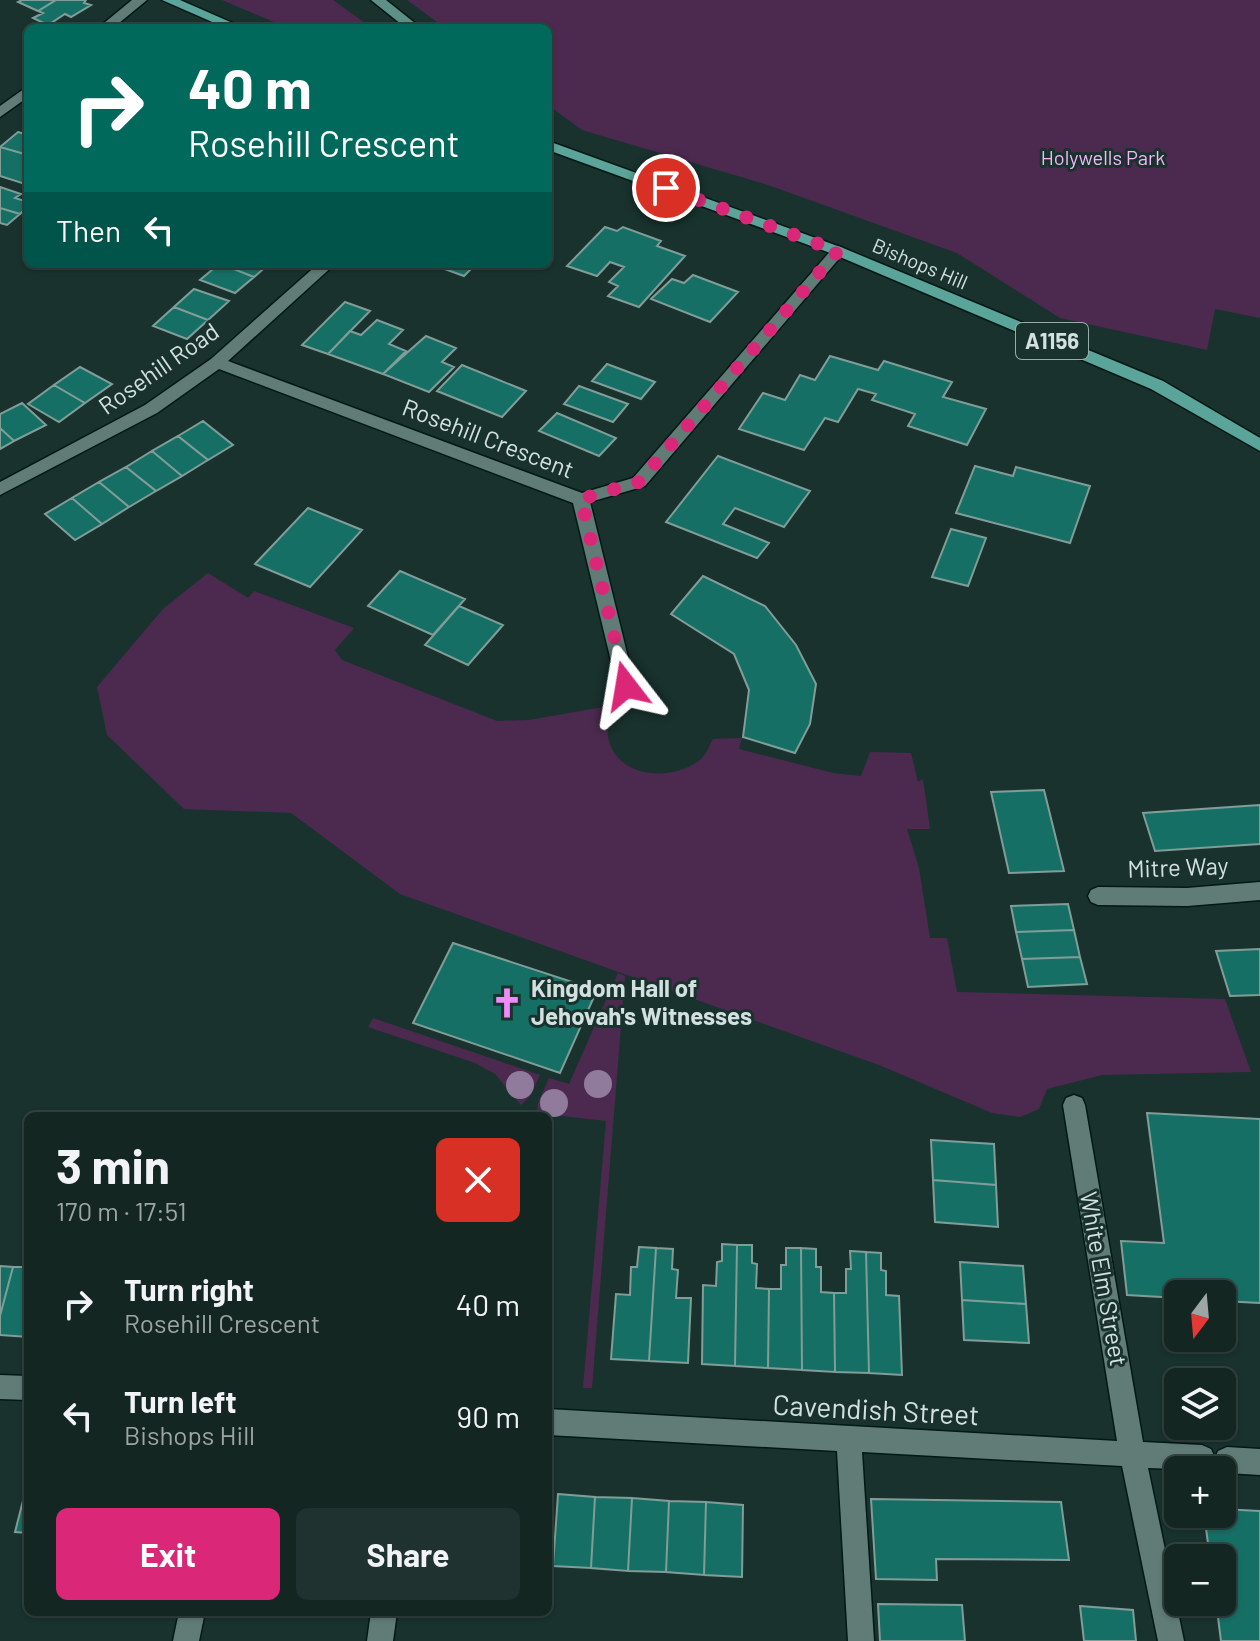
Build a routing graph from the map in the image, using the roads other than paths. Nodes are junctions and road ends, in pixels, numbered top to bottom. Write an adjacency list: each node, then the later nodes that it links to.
1 (140, 0): 4 (street)
2 (169, 0): 5 (main road)
3 (378, 0): 6 (street)
4 (110, 24)
5 (227, 24)
6 (409, 24)
7 (24, 93): 8 (street)
8 (0, 113)
9 (552, 146): 10 (main road, Bishops Hill / A1156)
10 (838, 251): 13 (main road, Bishops Hill / A1156); 15 (street, Rosehill Crescent)
11 (323, 268): 12 (street, Rosehill Road)
12 (217, 363): 14 (street, Rosehill Road); 15 (street, Rosehill Crescent)
13 (1260, 445)
14 (0, 489)
15 (581, 499): 16 (street)
16 (626, 686)
17 (1260, 891): 18 (street, Mitre Way)
18 (1098, 896)
19 (1074, 1105): 24 (street, White Elm Street)
20 (0, 1387): 21 (street)
21 (24, 1388)
22 (552, 1422): 23 (street, Cavendish Street)
23 (849, 1439): 24 (street, Cavendish Street); 30 (street)
24 (1132, 1452): 25 (street, Cavendish Street); 31 (street, White Elm Street)
25 (1260, 1462)
26 (191, 1616): 28 (street)
27 (383, 1616): 29 (street)
28 (186, 1641)
29 (380, 1641)
30 (861, 1641)
31 (1171, 1641)

